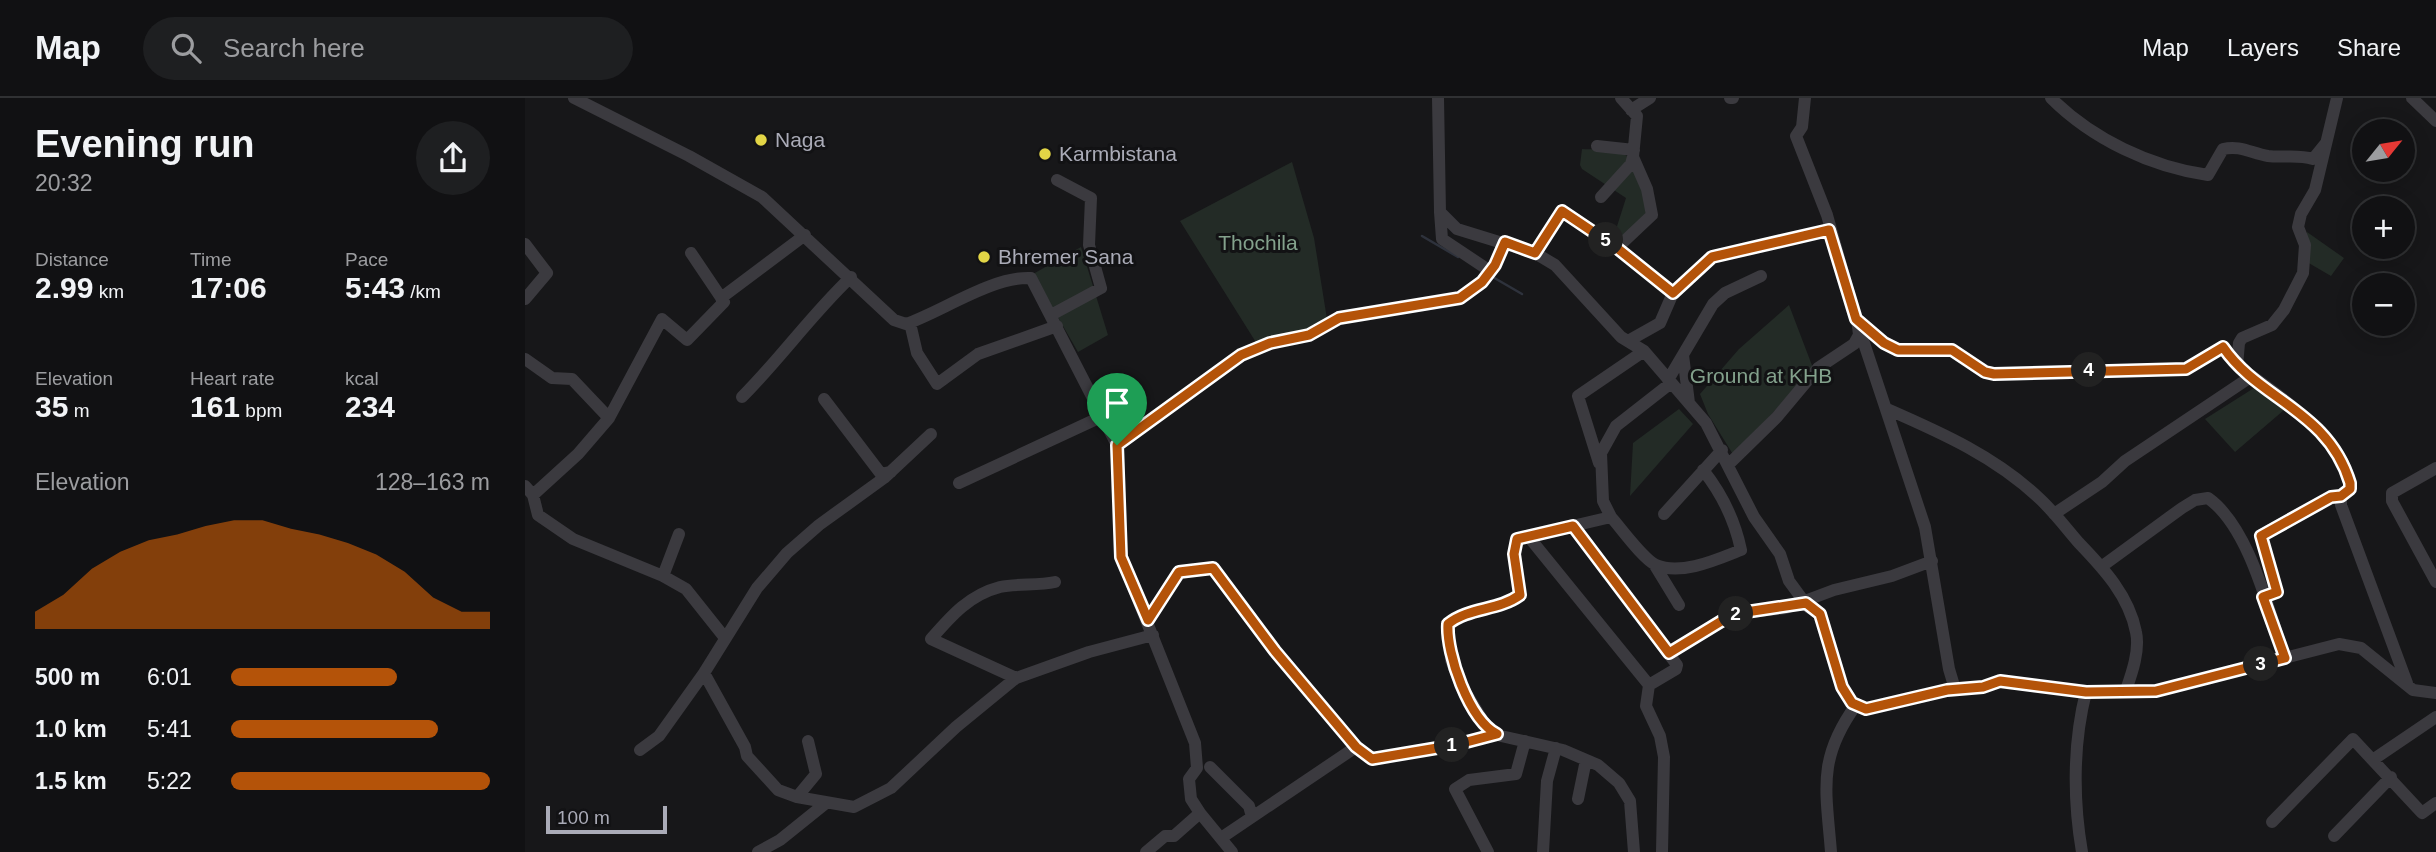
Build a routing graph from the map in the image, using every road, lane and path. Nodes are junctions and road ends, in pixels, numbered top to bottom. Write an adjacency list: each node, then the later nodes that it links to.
1 (573, 98): 18 (street)
2 (1438, 98): 16 (street)
3 (1621, 98): 9 (street)
4 (1650, 98): 9 (street)
5 (1805, 98): 17 (street)
6 (2051, 98): 11 (street)
7 (2337, 98): 11 (street)
8 (2412, 98): 10 (street)
9 (1631, 110): 13 (street)
10 (2436, 121)
11 (2326, 143): 39 (street)
12 (1597, 146): 13 (street)
13 (1634, 153): 15 (street); 21 (street)
14 (1057, 180): 31 (street)
15 (1601, 197)
16 (1440, 212): 19 (street); 24 (street)
17 (1829, 230): 27 (street); 30 (street)
18 (805, 235): 26 (street); 28 (street)
19 (1505, 242): 23 (street); 24 (street)
20 (525, 244): 29 (street)
21 (1617, 248): 23 (street); 27 (street)
22 (691, 253): 28 (street)
23 (1535, 253): 34 (street)
24 (1488, 274): 49 (street)
25 (1761, 276): 37 (street)
26 (851, 277): 32 (street); 42 (street)
27 (1673, 293): 34 (street)
28 (721, 298): 47 (street)
29 (525, 299)
30 (1856, 319): 33 (street); 35 (street); 51 (street)
31 (1054, 321): 32 (street); 32 (street); 46 (street)
32 (910, 323)
33 (1863, 337): 35 (street); 45 (street)
34 (1628, 341): 36 (street)
35 (1884, 343): 39 (street)
36 (1644, 351): 41 (street); 55 (street)
37 (1683, 355): 41 (street); 44 (street)
38 (525, 359): 47 (street)
39 (2237, 366): 40 (street)
40 (2252, 376): 58 (street); 60 (street)
41 (1669, 381): 44 (street); 55 (street)
42 (742, 397)
43 (824, 400): 54 (street)
44 (1689, 404): 50 (street)
45 (1888, 410): 60 (street); 65 (street)
46 (1103, 416): 49 (street); 56 (street)
47 (609, 418): 57 (street)
48 (932, 434): 54 (street)
49 (1117, 445): 74 (street)
50 (1722, 450): 51 (street); 53 (street)
51 (1729, 464): 72 (street)
52 (2436, 468): 70 (street)
53 (1703, 470): 59 (street); 66 (street)
54 (891, 472): 76 (street)
55 (1602, 475): 61 (street)
56 (959, 483)
57 (527, 489): 68 (street)
58 (2341, 496): 71 (street); 82 (street)
59 (1664, 514)
60 (2054, 514): 67 (street)
61 (1611, 517): 62 (street); 66 (street)
62 (1573, 526): 64 (street); 77 (street)
63 (679, 534): 68 (street)
64 (1528, 536): 81 (street); 89 (street)
65 (1932, 561): 72 (street); 83 (street)
66 (1654, 564): 73 (street)
67 (2101, 567): 71 (street); 84 (street)
68 (663, 576): 76 (street)
69 (1055, 582): 80 (street)
70 (2436, 582)
71 (2263, 597): 78 (street)
72 (1806, 603): 77 (street); 87 (street)
73 (1679, 605)
74 (1148, 620): 75 (street); 92 (street)
75 (1153, 635): 80 (street); 103 (street)
76 (725, 638): 79 (street)
77 (1669, 653): 81 (street)
78 (2285, 658): 82 (street); 84 (street)
79 (704, 673): 94 (street); 99 (street)
80 (1016, 678): 101 (street)
81 (1649, 685): 114 (street)
82 (2409, 687): 86 (street)
83 (1955, 689): 85 (street); 87 (street)
84 (2126, 690): 85 (street)
85 (2086, 692): 116 (street)
86 (2436, 693)
87 (1856, 705): 115 (street)
88 (2436, 717): 95 (street)
89 (1497, 734): 91 (street); 92 (street)
90 (808, 741): 99 (street)
91 (1525, 741): 93 (street); 111 (street)
92 (1356, 747): 104 (street)
93 (1556, 748): 96 (street); 112 (street)
94 (640, 750)
95 (2374, 759): 98 (street); 105 (street)
96 (1586, 760): 100 (street); 113 (street)
97 (1210, 767): 104 (street)
98 (2391, 778): 102 (street); 106 (street)
99 (797, 797): 101 (street)
100 (1578, 799)
101 (826, 803): 108 (street)
102 (2436, 803)
103 (1200, 813): 107 (street); 109 (street)
104 (1252, 817): 107 (street)
105 (2272, 822)
106 (2334, 836)
107 (1221, 838): 110 (street)
108 (758, 852)
109 (1146, 852)
110 (1233, 852)
111 (1488, 852)
112 (1543, 852)
113 (1634, 852)
114 (1662, 852)
115 (1831, 852)
116 (2082, 852)

